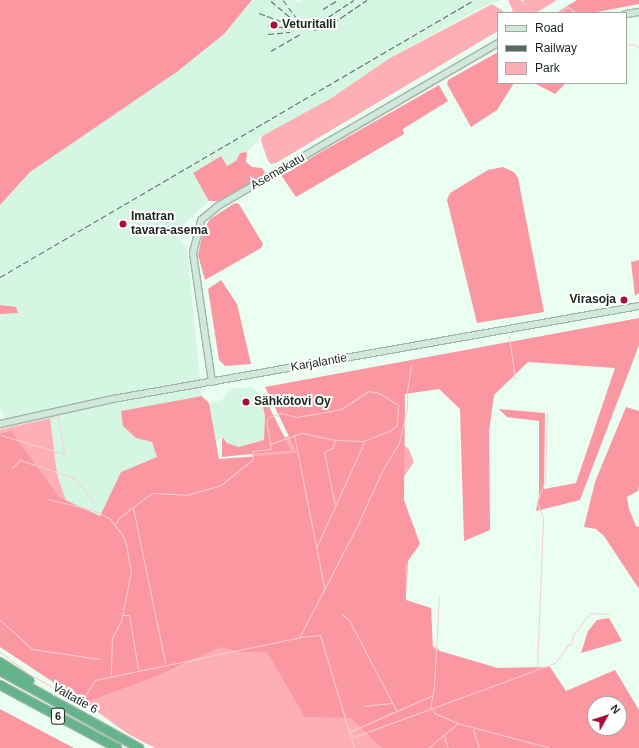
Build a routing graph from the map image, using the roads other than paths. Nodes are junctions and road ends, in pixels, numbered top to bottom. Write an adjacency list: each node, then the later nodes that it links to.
1 (639, 12): 2 (main road)
2 (627, 14)
3 (497, 44): 5 (main road, Asemakatu)
4 (639, 306): 5 (main road, Karjalantie)
5 (212, 382): 6 (main road, Karjalantie)
6 (0, 424)
7 (0, 662): 10 (highway)
8 (0, 671): 10 (highway, Valtatie 6 / 6)
9 (1, 685): 11 (highway, Valtatie 6 / 6)
10 (78, 714): 12 (highway, Valtatie 6 / 6)
11 (117, 748)
12 (139, 748)

